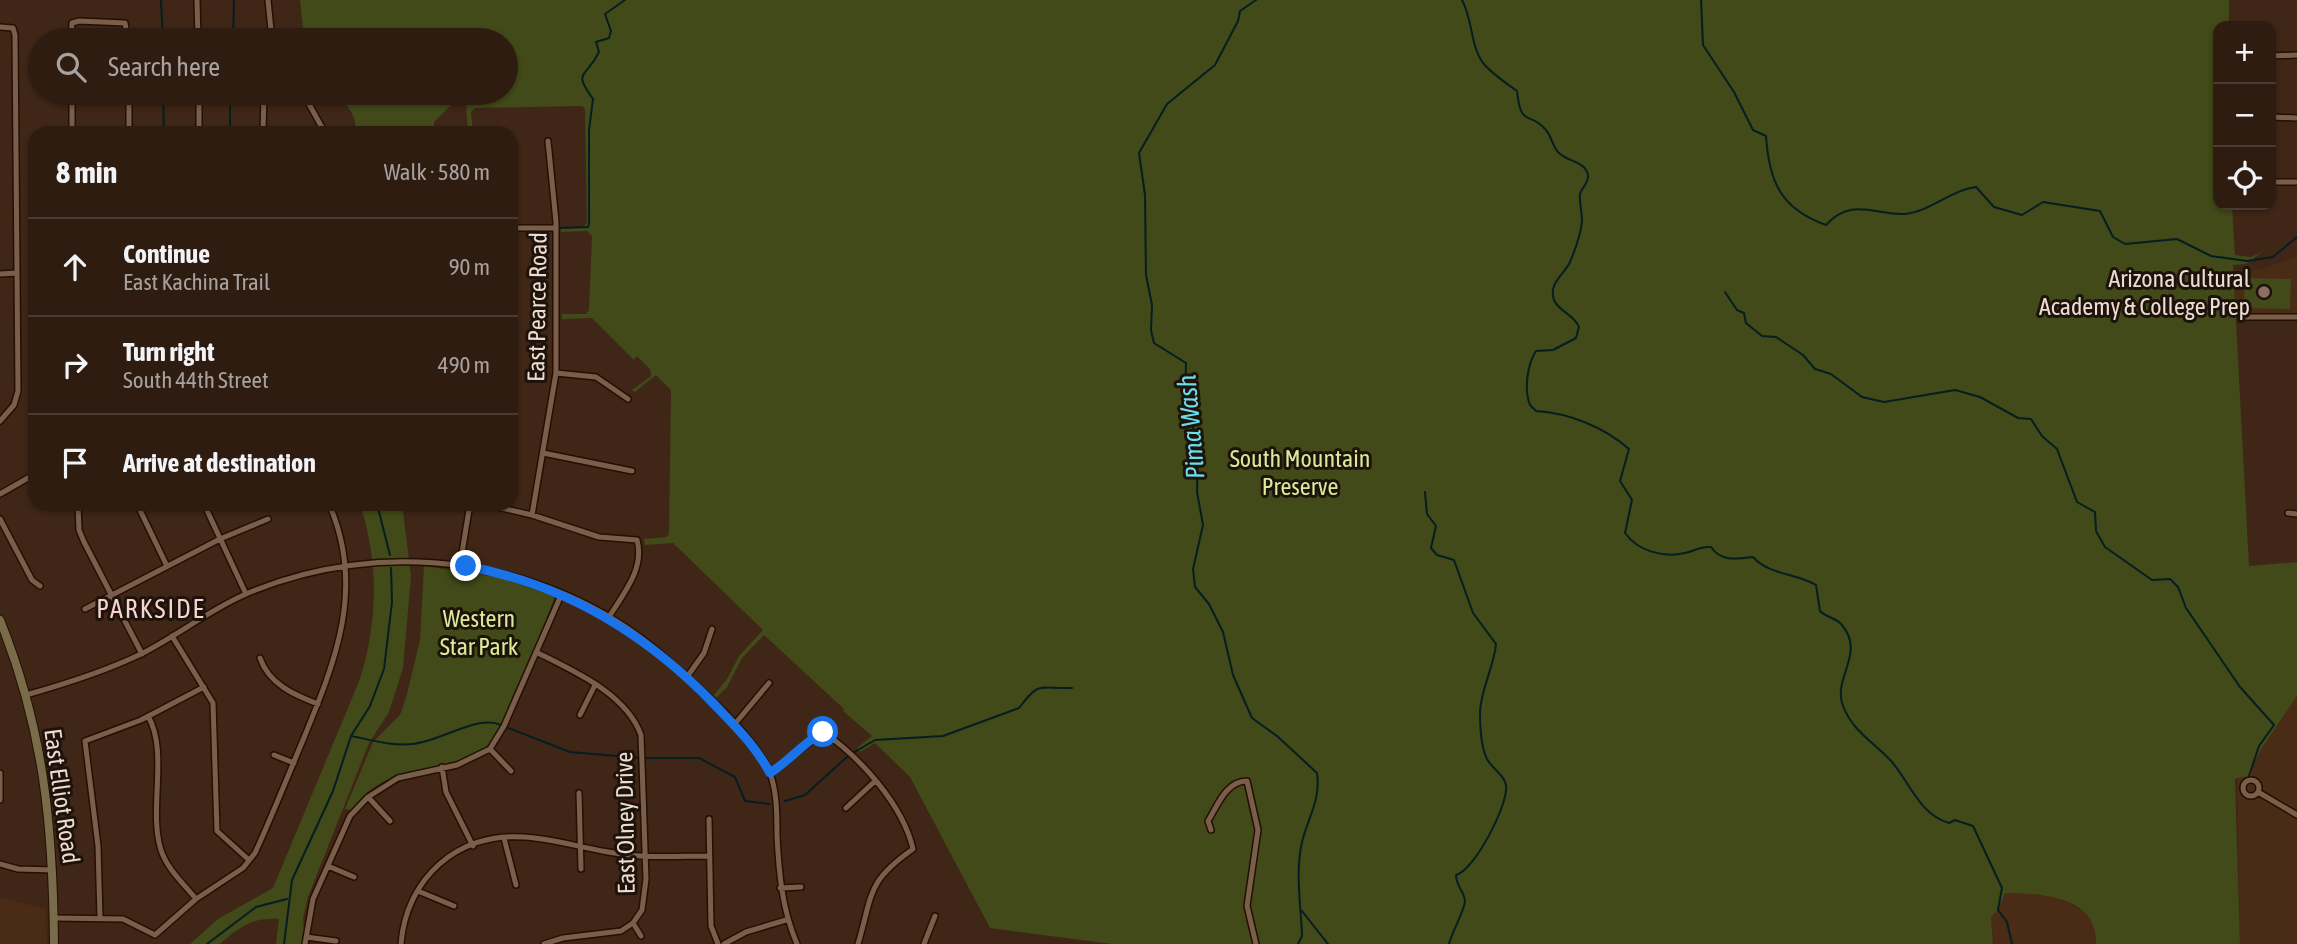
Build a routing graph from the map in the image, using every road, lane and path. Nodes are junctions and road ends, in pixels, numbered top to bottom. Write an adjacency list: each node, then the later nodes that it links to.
1 (197, 0): 6 (street)
2 (268, 0): 7 (street)
3 (0, 27): 27 (street)
4 (72, 28): 5 (street)
5 (126, 28)
6 (198, 28)
7 (271, 28)
8 (2297, 55): 9 (street)
9 (2276, 56)
10 (72, 105): 17 (street)
11 (129, 105): 18 (street)
12 (199, 105): 19 (street)
13 (264, 105): 20 (street)
14 (310, 105): 21 (street)
15 (2276, 117): 16 (street)
16 (2297, 118)
17 (72, 126)
18 (129, 126)
19 (199, 126)
20 (263, 126)
21 (321, 126)
22 (548, 141): 26 (street, East Pearce Road)
23 (2276, 182): 24 (street)
24 (2297, 183)
25 (518, 228): 26 (street)
26 (556, 228): 31 (street, East Pearce Road)
27 (17, 273): 28 (street); 33 (street)
28 (0, 274)
29 (2242, 317): 30 (street)
30 (2297, 317)
31 (556, 373): 32 (street); 34 (street, East Pearce Road)
32 (628, 399)
33 (0, 421)
34 (542, 453): 35 (street); 46 (street, East Pearce Road)
35 (632, 471)
36 (28, 478): 37 (street)
37 (0, 494)
38 (78, 511): 56 (street)
39 (140, 511): 51 (street)
40 (207, 511): 49 (street)
41 (331, 511): 52 (street)
42 (469, 511): 50 (street)
43 (515, 511): 46 (street)
44 (2288, 513): 45 (street)
45 (2297, 514)
46 (532, 515): 58 (street)
47 (0, 519): 53 (street)
48 (268, 519): 49 (street)
49 (220, 539): 51 (street); 55 (street)
50 (460, 565): 52 (street); 54 (street)
51 (167, 566): 56 (street)
52 (344, 566): 55 (street); 70 (street)
53 (40, 586)
54 (562, 593): 58 (street); 62 (street)
55 (246, 594): 61 (street)
56 (112, 595): 57 (street); 63 (street)
57 (85, 610)
58 (609, 617): 65 (street)
59 (0, 620): 69 (main road, East Elliot Road)
60 (712, 629): 65 (street)
61 (172, 636): 63 (street); 68 (street)
62 (536, 652): 67 (street); 74 (street)
63 (142, 654): 69 (street)
64 (260, 659): 70 (street)
65 (687, 677): 73 (street)
66 (769, 683): 73 (street)
67 (595, 685): 71 (street); 94 (street, East Olney Drive)
68 (204, 687): 72 (street); 96 (street)
69 (26, 695): 100 (main road, East Elliot Road)
70 (318, 704): 76 (street)
71 (580, 715)
72 (148, 716): 106 (street); 110 (street)
73 (734, 725): 80 (street)
74 (490, 749): 77 (street); 78 (street)
75 (274, 755): 76 (street)
76 (294, 763): 96 (street)
77 (442, 767): 84 (street); 92 (street)
78 (511, 771)
79 (0, 773): 85 (street)
80 (770, 773): 81 (street); 104 (street)
81 (874, 782): 86 (street); 122 (street)
82 (2258, 792): 87 (street)
83 (579, 793): 93 (street)
84 (368, 797): 89 (street); 98 (street)
85 (0, 800)
86 (846, 808)
87 (2297, 816)
88 (709, 819): 95 (street)
89 (390, 821)
90 (1211, 830): 124 (street)
91 (503, 838): 92 (street); 93 (street); 102 (street)
92 (472, 846): 105 (street)
93 (581, 847): 94 (street); 99 (street)
94 (646, 856): 95 (street); 112 (street, East Olney Drive)
95 (709, 856): 119 (street)
96 (249, 860): 106 (street)
97 (0, 864): 100 (street)
98 (328, 866): 101 (street); 114 (street)
99 (582, 869)
100 (53, 870): 109 (main road, East Elliot Road)
101 (354, 877)
102 (516, 885)
103 (801, 887): 104 (street)
104 (780, 888): 111 (street)
105 (418, 891): 107 (street); 117 (street)
106 (196, 899): 110 (street)
107 (454, 906)
108 (935, 916): 123 (street)
109 (54, 918): 110 (street); 116 (main road, East Elliot Road)
110 (100, 918)
111 (786, 920): 120 (street); 121 (street)
112 (633, 923): 113 (street); 118 (street)
113 (640, 936)
114 (306, 941): 115 (street)
115 (336, 941)
116 (54, 944)
117 (401, 944)
118 (544, 944)
119 (718, 944)
120 (724, 944)
121 (797, 944)
122 (858, 944)
123 (923, 944)
124 (1256, 944)

